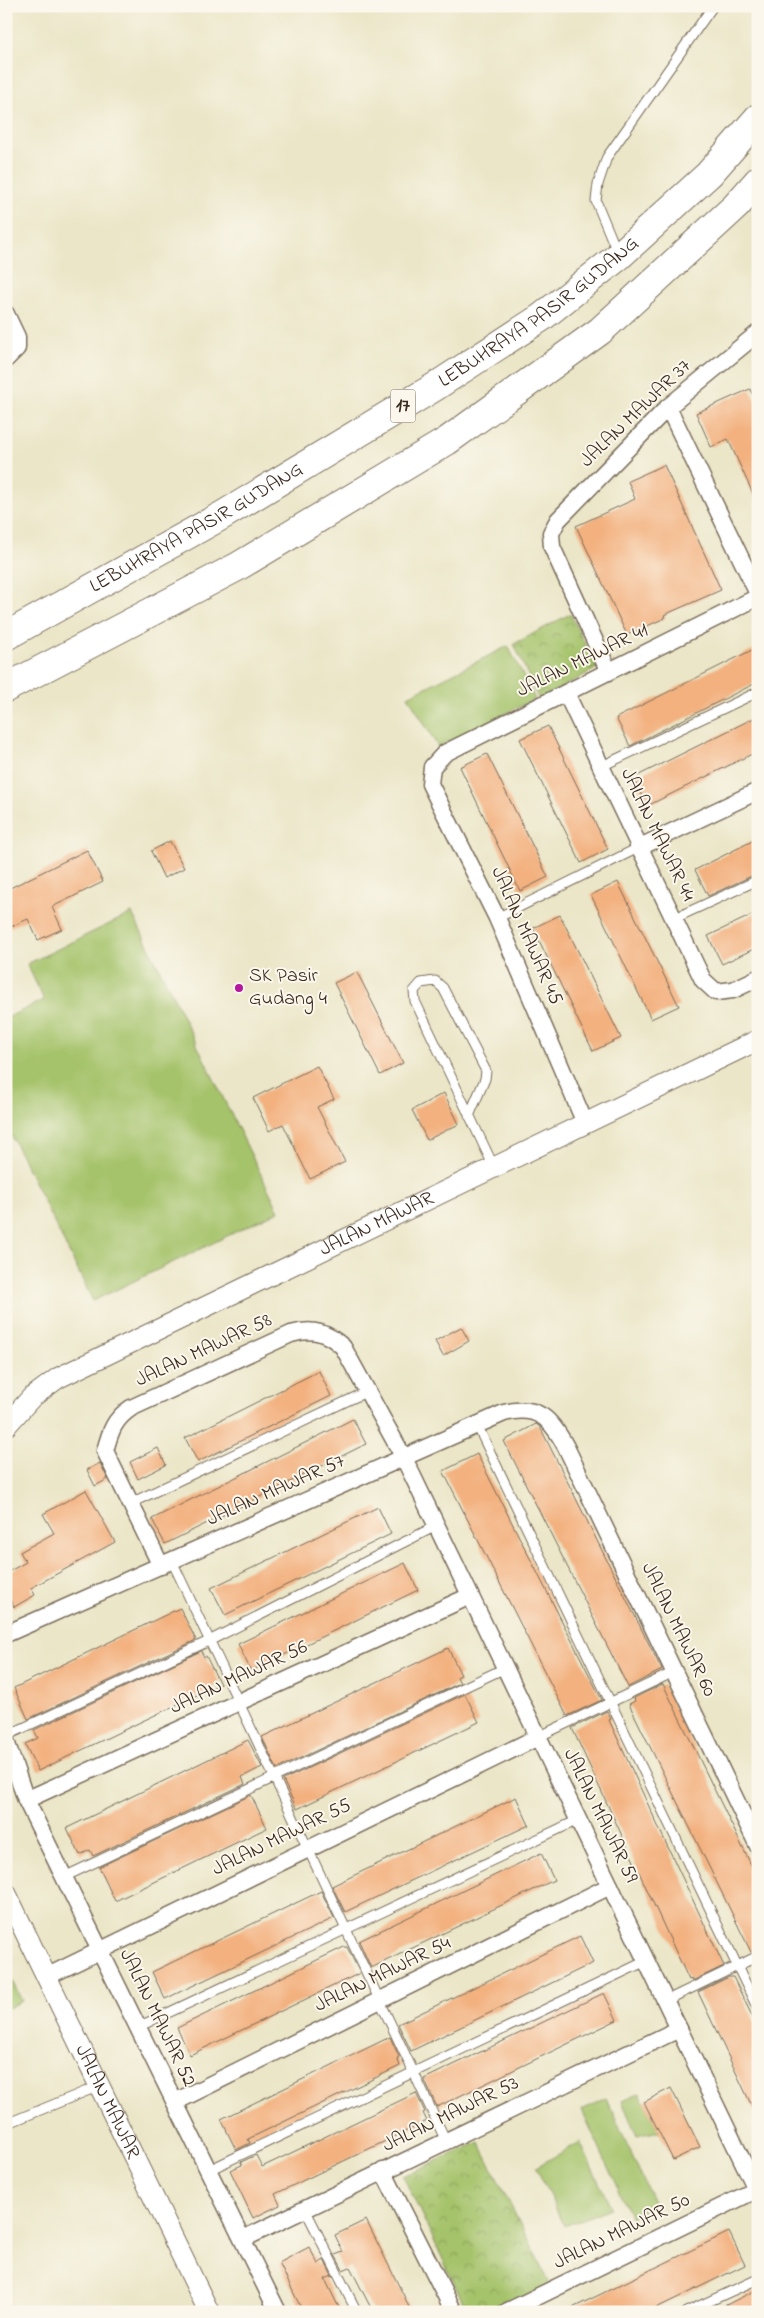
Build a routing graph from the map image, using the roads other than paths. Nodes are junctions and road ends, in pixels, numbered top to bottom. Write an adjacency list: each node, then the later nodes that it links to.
1 (713, 6): 4 (lane)
2 (758, 118): 4 (highway, LEBUHRAYA PASIR GUDANG / 17)
3 (758, 181): 12 (highway)
4 (619, 256): 10 (highway, LEBUHRAYA PASIR GUDANG / 17)
5 (6, 314): 7 (street)
6 (758, 333): 8 (street, JALAN MAWAR 37)
7 (11, 353)
8 (668, 406): 9 (street); 11 (street, JALAN MAWAR 37)
9 (758, 596): 11 (street, JALAN MAWAR 41)
10 (6, 636)
11 (609, 672): 14 (street, JALAN MAWAR 41)
12 (6, 688)
13 (758, 692): 15 (lane)
14 (566, 693): 15 (street, JALAN MAWAR 44); 16 (street, JALAN MAWAR 41)
15 (600, 766): 18 (street, JALAN MAWAR 44)
16 (432, 767): 20 (street, JALAN MAWAR 45)
17 (758, 791): 18 (street)
18 (638, 848): 20 (lane); 21 (street, JALAN MAWAR 44)
19 (758, 880): 21 (lane)
20 (496, 918): 25 (street, JALAN MAWAR 45)
21 (674, 919): 22 (street, JALAN MAWAR 44)
22 (758, 978)
23 (758, 1040): 25 (street, JALAN MAWAR)
24 (469, 1116): 24 (lane); 26 (lane)
25 (585, 1123): 26 (street, JALAN MAWAR)
26 (494, 1167): 29 (street, JALAN MAWAR)
27 (368, 1390): 31 (street, JALAN MAWAR 58); 32 (lane); 32 (street, JALAN MAWAR 58)
28 (477, 1425): 30 (street, JALAN MAWAR 57); 31 (street, JALAN MAWAR 57); 41 (lane)
29 (6, 1426)
30 (559, 1434): 39 (street, JALAN MAWAR 60)
31 (404, 1458): 33 (street, JALAN MAWAR 59); 34 (street, JALAN MAWAR 57)
32 (131, 1503): 34 (street, JALAN MAWAR 58)
33 (436, 1526): 35 (street, JALAN MAWAR 59); 37 (lane)
34 (167, 1563): 36 (street, JALAN MAWAR 57); 37 (lane)
35 (470, 1596): 38 (street, JALAN MAWAR 59); 40 (street, JALAN MAWAR 56)
36 (6, 1634)
37 (209, 1641): 40 (lane); 42 (lane)
38 (505, 1668): 43 (street, JALAN MAWAR 59); 45 (lane)
39 (674, 1672): 41 (lane); 48 (street, JALAN MAWAR 60)
40 (238, 1702): 45 (lane); 46 (street, JALAN MAWAR 56)
41 (611, 1702): 43 (lane); 57 (lane)
42 (6, 1736)
43 (538, 1737): 47 (street, JALAN MAWAR 59); 49 (street, JALAN MAWAR 55)
44 (6, 1741): 46 (street, JALAN MAWAR 52)
45 (275, 1778): 49 (lane); 50 (lane)
46 (26, 1800): 50 (street, JALAN MAWAR 52)
47 (578, 1820): 51 (street, JALAN MAWAR 59); 53 (lane)
48 (758, 1846)
49 (309, 1848): 53 (lane); 54 (street, JALAN MAWAR 55)
50 (64, 1877): 54 (street, JALAN MAWAR 52)
51 (610, 1886): 56 (street, JALAN MAWAR 59); 59 (street, JALAN MAWAR 54)
52 (6, 1893): 58 (street, JALAN MAWAR)
53 (347, 1929): 59 (lane); 62 (lane)
54 (100, 1950): 58 (street, JALAN MAWAR 55); 62 (street, JALAN MAWAR 52)
55 (758, 1956): 57 (lane)
56 (646, 1962): 60 (street, JALAN MAWAR 59); 64 (lane)
57 (737, 1966): 60 (lane); 61 (lane)
58 (46, 1977): 65 (street, JALAN MAWAR)
59 (380, 2000): 64 (lane); 66 (street, JALAN MAWAR 54)
60 (665, 2001): 63 (street, JALAN MAWAR 59)
61 (758, 2009)
62 (138, 2027): 66 (street, JALAN MAWAR 52)
63 (679, 2029): 68 (street, JALAN MAWAR 53); 71 (street, JALAN MAWAR 59)
64 (414, 2072): 68 (lane); 69 (lane)
65 (99, 2086): 67 (lane); 75 (street, JALAN MAWAR)
66 (175, 2102): 69 (street, JALAN MAWAR 52)
67 (6, 2124)
68 (446, 2141): 70 (street, JALAN MAWAR 53)
69 (209, 2170): 73 (street, JALAN MAWAR 52)
70 (383, 2171): 72 (street, JALAN MAWAR 53); 78 (street)
71 (757, 2192): 79 (street, JALAN MAWAR 50)
72 (306, 2209): 73 (street, JALAN MAWAR 53); 77 (lane)
73 (243, 2239): 76 (street, JALAN MAWAR 52)
74 (758, 2279): 80 (lane)
75 (209, 2312)
76 (278, 2312)
77 (357, 2312)
78 (454, 2312)
79 (506, 2312)
80 (686, 2312)

